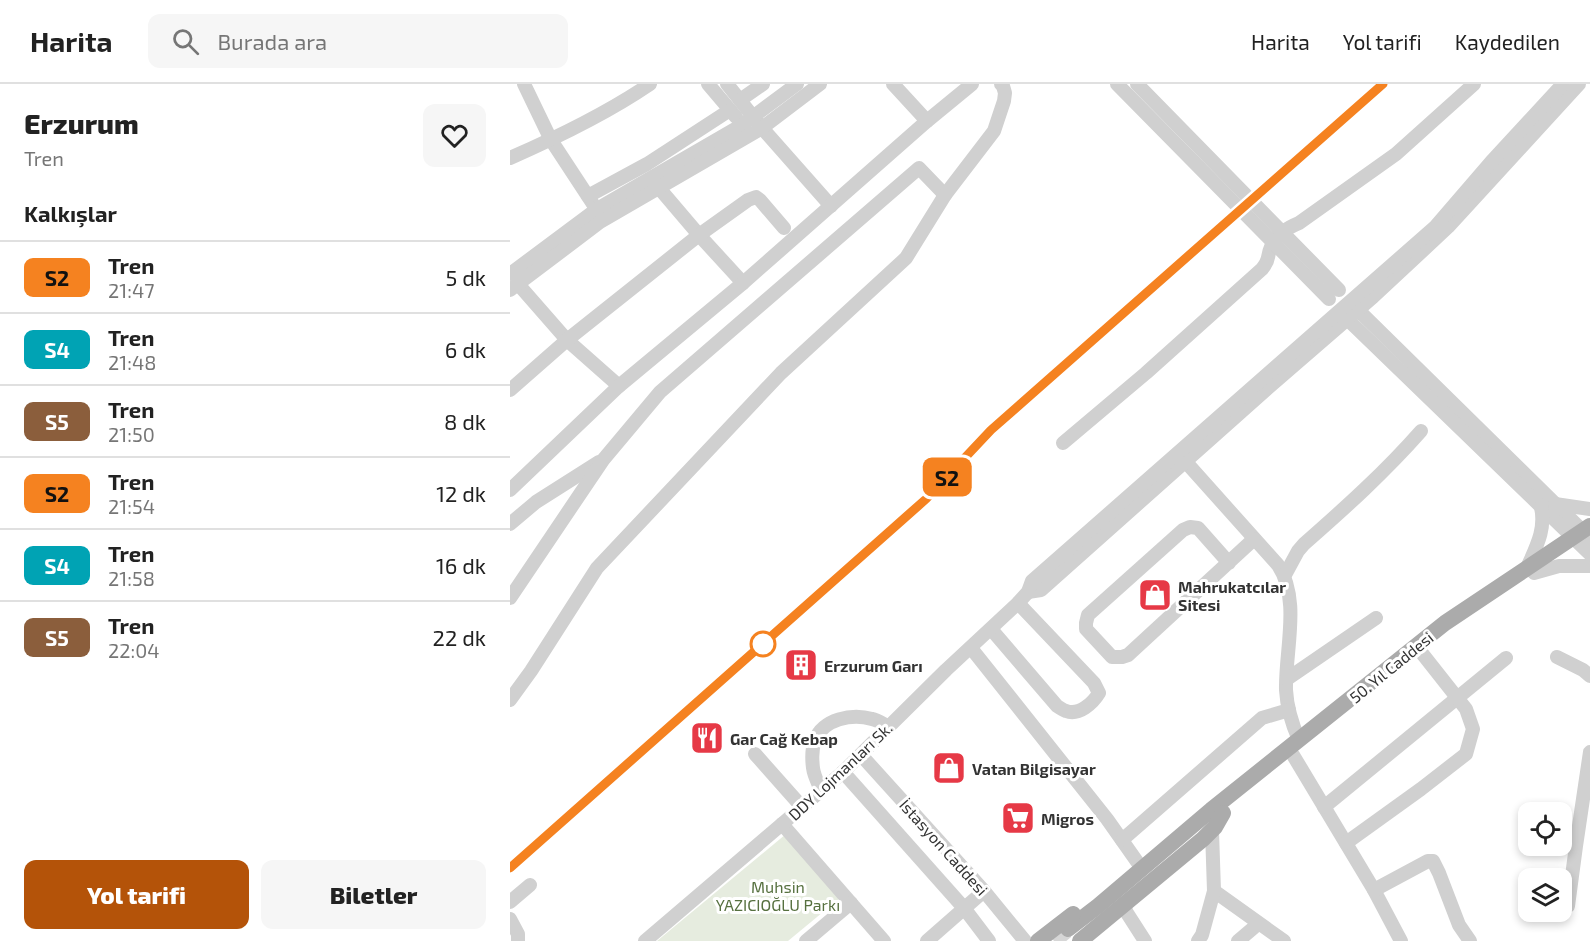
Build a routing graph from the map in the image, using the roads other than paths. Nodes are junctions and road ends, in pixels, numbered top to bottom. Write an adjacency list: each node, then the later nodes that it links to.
1 (524, 84): 20 (street)
2 (650, 84): 20 (street)
3 (708, 84): 16 (street)
4 (727, 84): 16 (street)
5 (763, 84): 16 (street)
6 (797, 84): 18 (street)
7 (820, 84): 19 (street)
8 (893, 84): 17 (street)
9 (972, 84): 17 (street)
10 (1001, 84): 23 (street)
11 (1117, 84): 31 (street, bridge)
12 (1137, 84): 31 (street, bridge)
13 (1474, 84): 36 (street)
14 (1563, 84): 31 (street)
15 (1578, 84): 31 (street)
16 (735, 105): 18 (street); 24 (street)
17 (927, 121): 25 (street)
18 (748, 126): 19 (street); 22 (street); 26 (street)
19 (762, 128): 25 (street)
20 (552, 140): 21 (street); 24 (street)
21 (510, 158)
22 (659, 188): 28 (street); 29 (street)
23 (945, 195): 37 (street); 62 (street)
24 (588, 196): 26 (street)
25 (831, 206): 30 (street)
26 (597, 209): 29 (street)
27 (784, 228): 28 (street)
28 (699, 235): 30 (street); 32 (street)
29 (513, 282): 32 (street)
30 (743, 283): 33 (street)
31 (1343, 305): 38 (street); 40 (street); 41 (street); 50 (street)
32 (567, 340): 33 (street); 34 (street)
33 (619, 386): 39 (street)
34 (510, 390)
35 (1421, 431): 49 (street)
36 (1064, 443)
37 (603, 460): 43 (street); 51 (street)
38 (1185, 461): 45 (street); 50 (street)
39 (510, 489)
40 (1555, 504): 42 (street); 44 (street)
41 (1541, 507): 44 (street); 48 (street)
42 (1590, 509)
43 (510, 524)
44 (1585, 538): 48 (main road, 50. Yıl Caddesi)
45 (1254, 539): 46 (street); 49 (street)
46 (1228, 563): 46 (street)
47 (1590, 566): 48 (street)
48 (1531, 571): 56 (main road, 50. Yıl Caddesi); 65 (main road, 50. Yıl Caddesi)
49 (1285, 575): 60 (street)
50 (1028, 592): 52 (street, DDY Lojmanları Sk.)
51 (510, 597)
52 (1018, 603): 54 (street, DDY Lojmanları Sk.); 54 (street)
53 (1376, 618): 60 (street)
54 (991, 629): 55 (street, DDY Lojmanları Sk.)
55 (971, 648): 64 (street, DDY Lojmanları Sk.); 76 (street)
56 (1421, 652): 61 (street); 65 (main road, 50. Yıl Caddesi)
57 (1557, 657): 59 (street)
58 (1506, 658): 61 (street)
59 (1590, 676)
60 (1287, 679): 63 (street)
61 (1458, 699): 72 (street); 77 (street)
62 (510, 700)
63 (1289, 710): 65 (street); 76 (street)
64 (889, 727): 68 (street, DDY Lojmanları Sk.); 70 (street)
65 (1296, 748): 72 (street); 73 (main road, 50. Yıl Caddesi); 75 (main road, 50. Yıl Caddesi)
66 (1590, 752): 78 (street)
67 (755, 754): 71 (street)
68 (861, 755): 69 (street, DDY Lojmanları Sk.); 83 (street, İstasyon Caddesi)
69 (843, 772): 70 (street, DDY Lojmanları Sk.); 88 (street, İstasyon Caddesi)
70 (821, 790): 71 (street, DDY Lojmanları Sk.)
71 (802, 807): 74 (street, DDY Lojmanları Sk.)
72 (1324, 807): 77 (street)
73 (1223, 813): 75 (main road, 50. Yıl Caddesi); 91 (main road, 50. Yıl Caddesi)
74 (782, 824): 86 (street); 94 (street, DDY Lojmanları Sk.)
75 (1206, 825): 79 (main road, 50. Yıl Caddesi); 84 (street); 87 (main road, 50. Yıl Caddesi); 91 (main road, 50. Yıl Caddesi)
76 (1122, 840): 79 (street)
77 (1346, 843): 81 (street)
78 (1583, 846): 82 (street)
79 (1138, 863): 100 (main road, 50. Yıl Caddesi)
80 (530, 885): 85 (street)
81 (1374, 890): 104 (street); 105 (street)
82 (1572, 890)
83 (984, 891): 88 (street); 99 (street, İstasyon Caddesi)
84 (1214, 891): 90 (street); 92 (street)
85 (510, 902)
86 (851, 903): 95 (street); 96 (street)
87 (1124, 904): 91 (main road, 50. Yıl Caddesi); 101 (street)
88 (964, 908): 97 (street); 98 (street, İstasyon Caddesi)
89 (510, 919): 93 (street)
90 (1258, 924): 102 (street); 103 (street)
91 (1074, 935)
92 (1202, 939)
93 (518, 941)
94 (645, 941)
95 (806, 941)
96 (884, 941)
97 (927, 941)
98 (989, 941)
99 (1025, 941)
100 (1038, 941)
101 (1144, 941)
102 (1238, 941)
103 (1284, 941)
104 (1401, 941)
105 (1470, 941)

